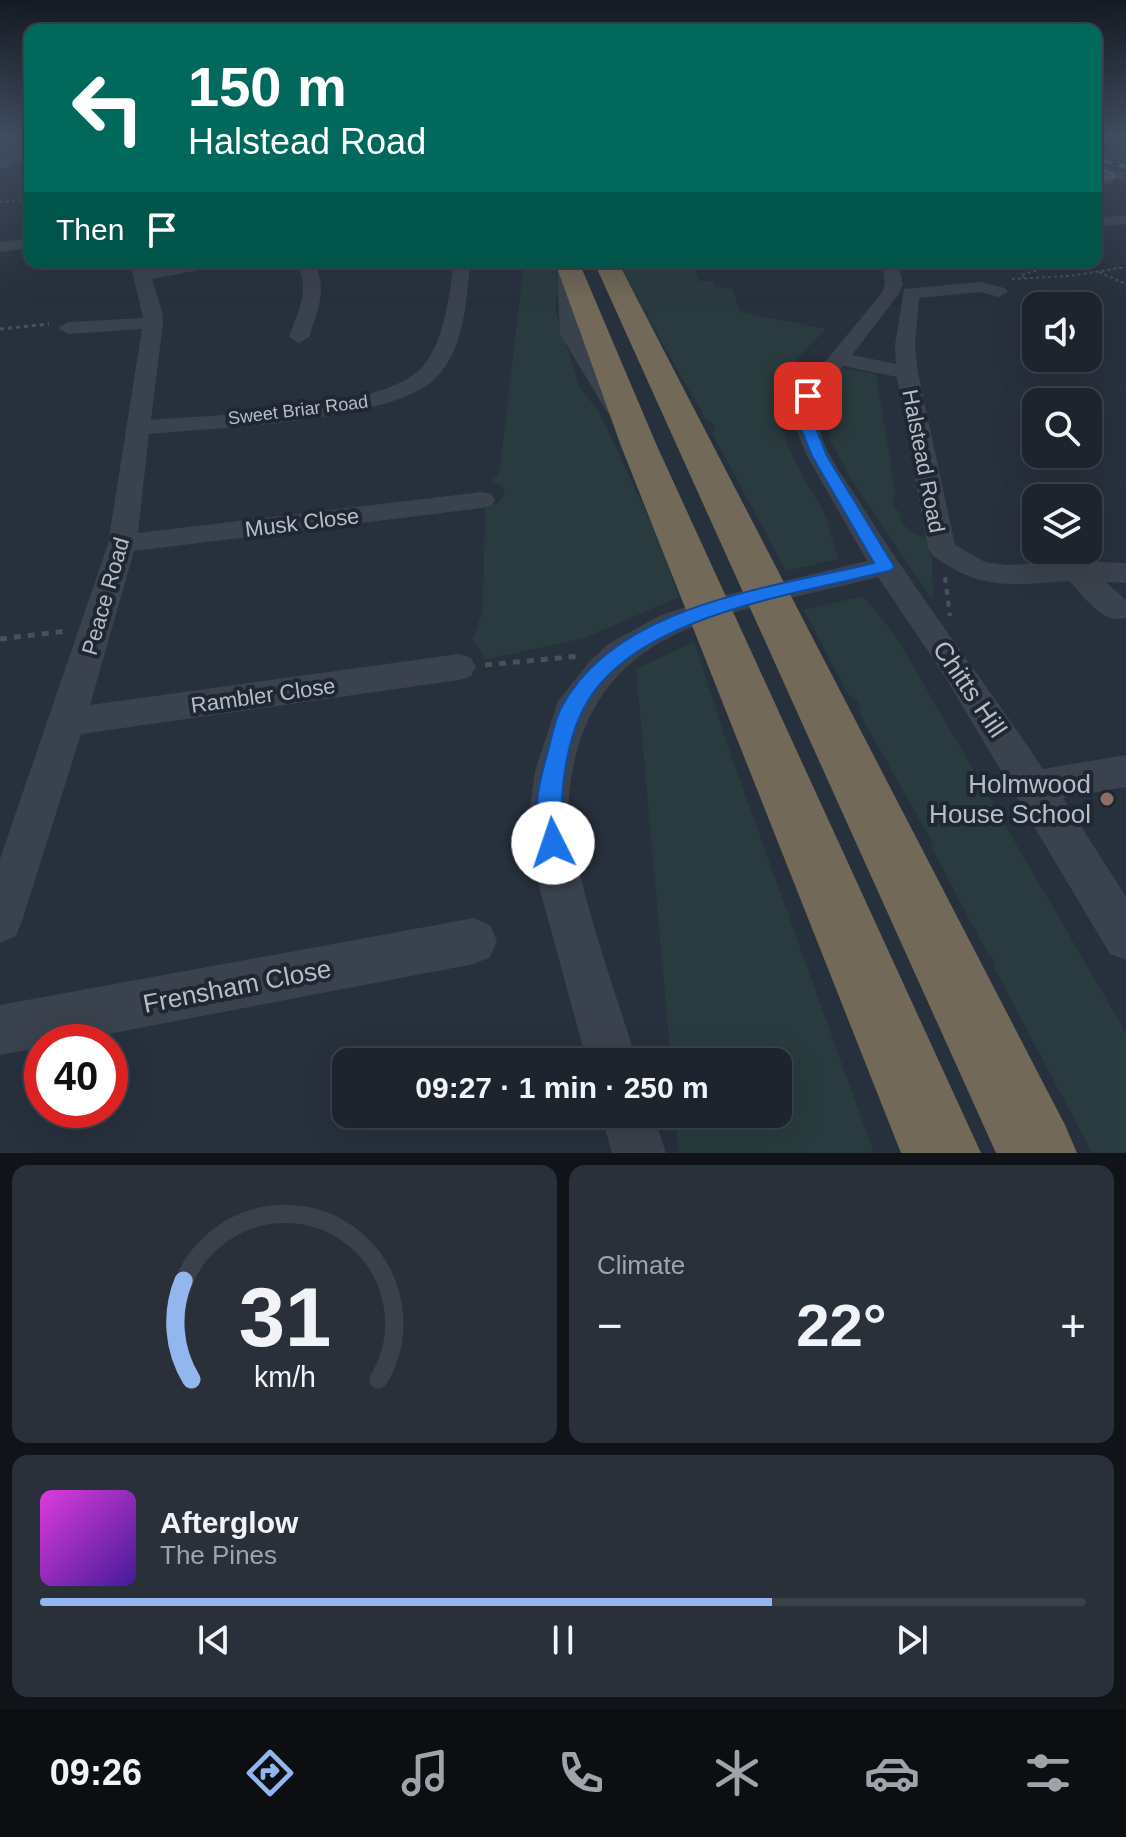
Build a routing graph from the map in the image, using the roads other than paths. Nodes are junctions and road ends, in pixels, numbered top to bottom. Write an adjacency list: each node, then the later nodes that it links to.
1 (1126, 220): 2 (street)
2 (1102, 222)
3 (24, 244): 4 (street); 5 (street)
4 (0, 247)
5 (2, 265)
6 (309, 268): 15 (street)
7 (461, 268): 18 (street, Sweet Briar Road)
8 (568, 268): 36 (highway)
9 (609, 268): 37 (highway)
10 (891, 268): 16 (street)
11 (140, 269): 13 (street, Peace Road)
12 (999, 292): 17 (street, Halstead Road)
13 (153, 323): 14 (street); 18 (street, Peace Road)
14 (68, 328)
15 (299, 337)
16 (836, 358): 17 (street, Halstead Road); 21 (street)
17 (907, 373): 22 (street, Halstead Road)
18 (140, 428): 20 (street, Peace Road)
19 (482, 500): 20 (street, Musk Close)
20 (122, 544): 26 (street, Peace Road)
21 (872, 569): 28 (street, Chitts Hill); 33 (street)
22 (1076, 571): 23 (street); 24 (street)
23 (1126, 573)
24 (1117, 610)
25 (459, 667): 26 (street, Rambler Close)
26 (67, 722): 29 (street, Peace Road)
27 (1126, 771): 28 (street)
28 (1034, 787): 30 (street, Chitts Hill)
29 (0, 921)
30 (1126, 938)
31 (474, 941): 32 (street, Frensham Close)
32 (0, 1030)
33 (608, 1048)
34 (631, 1128): 35 (street)
35 (639, 1153)
36 (941, 1153)
37 (1037, 1153)

